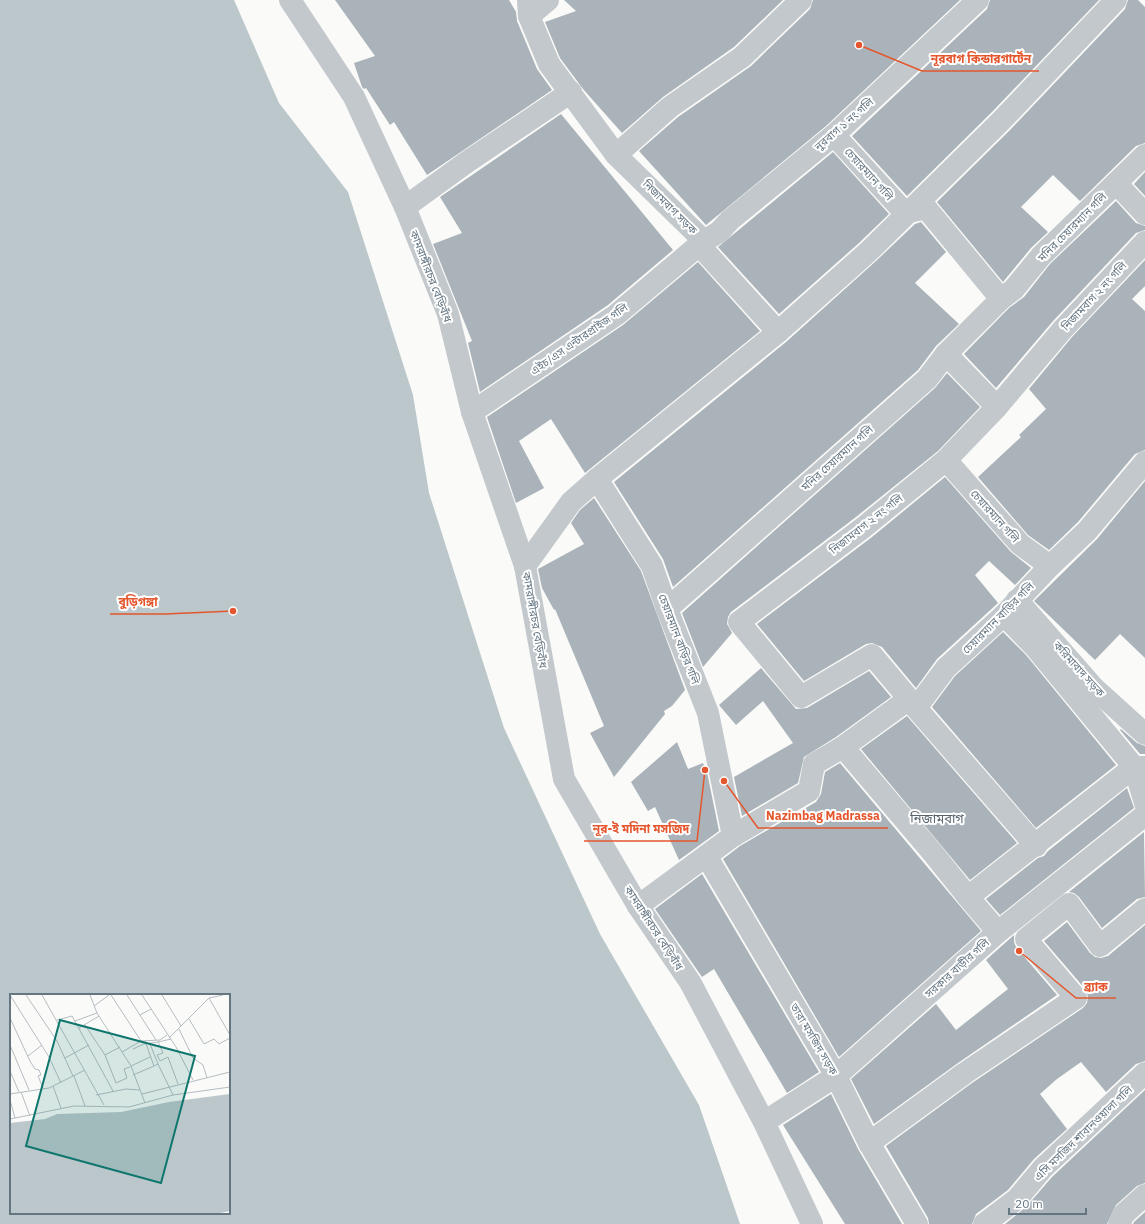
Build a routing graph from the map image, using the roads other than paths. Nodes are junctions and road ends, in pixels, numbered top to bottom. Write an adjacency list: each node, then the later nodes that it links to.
1 (290, 0): 12 (street, কামরাঙ্গীরচর বেড়িবাঁধ)
2 (548, 0): 6 (street)
3 (801, 0): 9 (street)
4 (978, 0): 8 (street, নুরবাগ ১ নং গলি)
5 (1116, 0): 13 (street)
6 (528, 8): 7 (street, নিজামবাগ সড়ক)
7 (571, 92): 9 (street, নিজামবাগ সড়ক); 12 (street)
8 (834, 135): 13 (street, চেয়ারম্যান গলি); 16 (street, নুরবাগ ১ নং গলি)
9 (616, 154): 16 (street, নিজামবাগ সড়ক)
10 (1145, 155): 11 (street, মনির চেয়ারম্যান গলি)
11 (1116, 183): 14 (street); 17 (street, মনির চেয়ারম্যান গলি)
12 (405, 208): 21 (street, কামরাঙ্গীরচর বেড়িবাঁধ)
13 (905, 213): 17 (street); 18 (street)
14 (1145, 214)
15 (1145, 242): 20 (street, নিজামবাগ ২ নং গলি)
16 (702, 243): 18 (street, নিজামবাগ সড়ক); 21 (street, এইচ/এস এন্টারপ্রাইজ গলি)
17 (1001, 300): 19 (street, মনির চেয়ারম্যান গলি)
18 (778, 332): 24 (street)
19 (946, 354): 20 (street); 28 (street, মনির চেয়ারম্যান গলি)
20 (998, 407): 22 (street, নিজামবাগ ২ নং গলি)
21 (472, 412): 25 (street, কামরাঙ্গীরচর বেড়িবাঁধ)
22 (946, 460): 26 (street, চেয়ারম্যান গলি); 29 (street, নিজামবাগ ২ নং গলি)
23 (1145, 462): 26 (street, চেয়ারম্যান বাড়ির গলি)
24 (597, 479): 25 (street); 28 (street, চেয়ারম্যান বাড়ির গলি)
25 (526, 566): 39 (street, কামরাঙ্গীরচর বেড়িবাঁধ)
26 (1050, 566): 27 (street, চেয়ারম্যান বাড়ির গলি)
27 (1010, 608): 29 (street, চেয়ারম্যান বাড়ির গলি); 30 (street, করিমাবাদ সড়ক); 32 (street)
28 (666, 610): 35 (street, চেয়ারম্যান বাড়ির গলি)
29 (913, 703): 31 (street, চেয়ারম্যান বাড়ির গলি); 36 (street)
30 (1145, 734)
31 (843, 747): 35 (street, চেয়ারম্যান বাড়ির গলি); 38 (street)
32 (1140, 767): 33 (street); 36 (street)
33 (1145, 803)
34 (1145, 815): 41 (street)
35 (733, 836): 37 (street, চেয়ারম্যান বাড়ির গলি)
36 (1036, 846): 38 (street)
37 (706, 857): 39 (street, চেয়ারম্যান বাড়ির গলি); 43 (street, তারা মসজিদ সড়ক)
38 (968, 897): 41 (street, সরকার বাড়ীর গলি)
39 (638, 906): 44 (street, কামরাঙ্গীরচর বেড়িবাঁধ)
40 (1145, 909): 45 (street)
41 (998, 932): 43 (street, সরকার বাড়ীর গলি)
42 (1145, 1073): 49 (street, এসি মসজিদ শাবানওয়ালা গলি)
43 (836, 1076): 44 (street, সরকার বাড়ীর গলি); 45 (street, তারা মসজিদ সড়ক)
44 (764, 1122): 47 (street, কামরাঙ্গীরচর বেড়িবাঁধ)
45 (869, 1143): 48 (street, তারা মসজিদ সড়ক)
46 (1145, 1195): 50 (street)
47 (812, 1224)
48 (917, 1224)
49 (984, 1224)
50 (1119, 1224)

